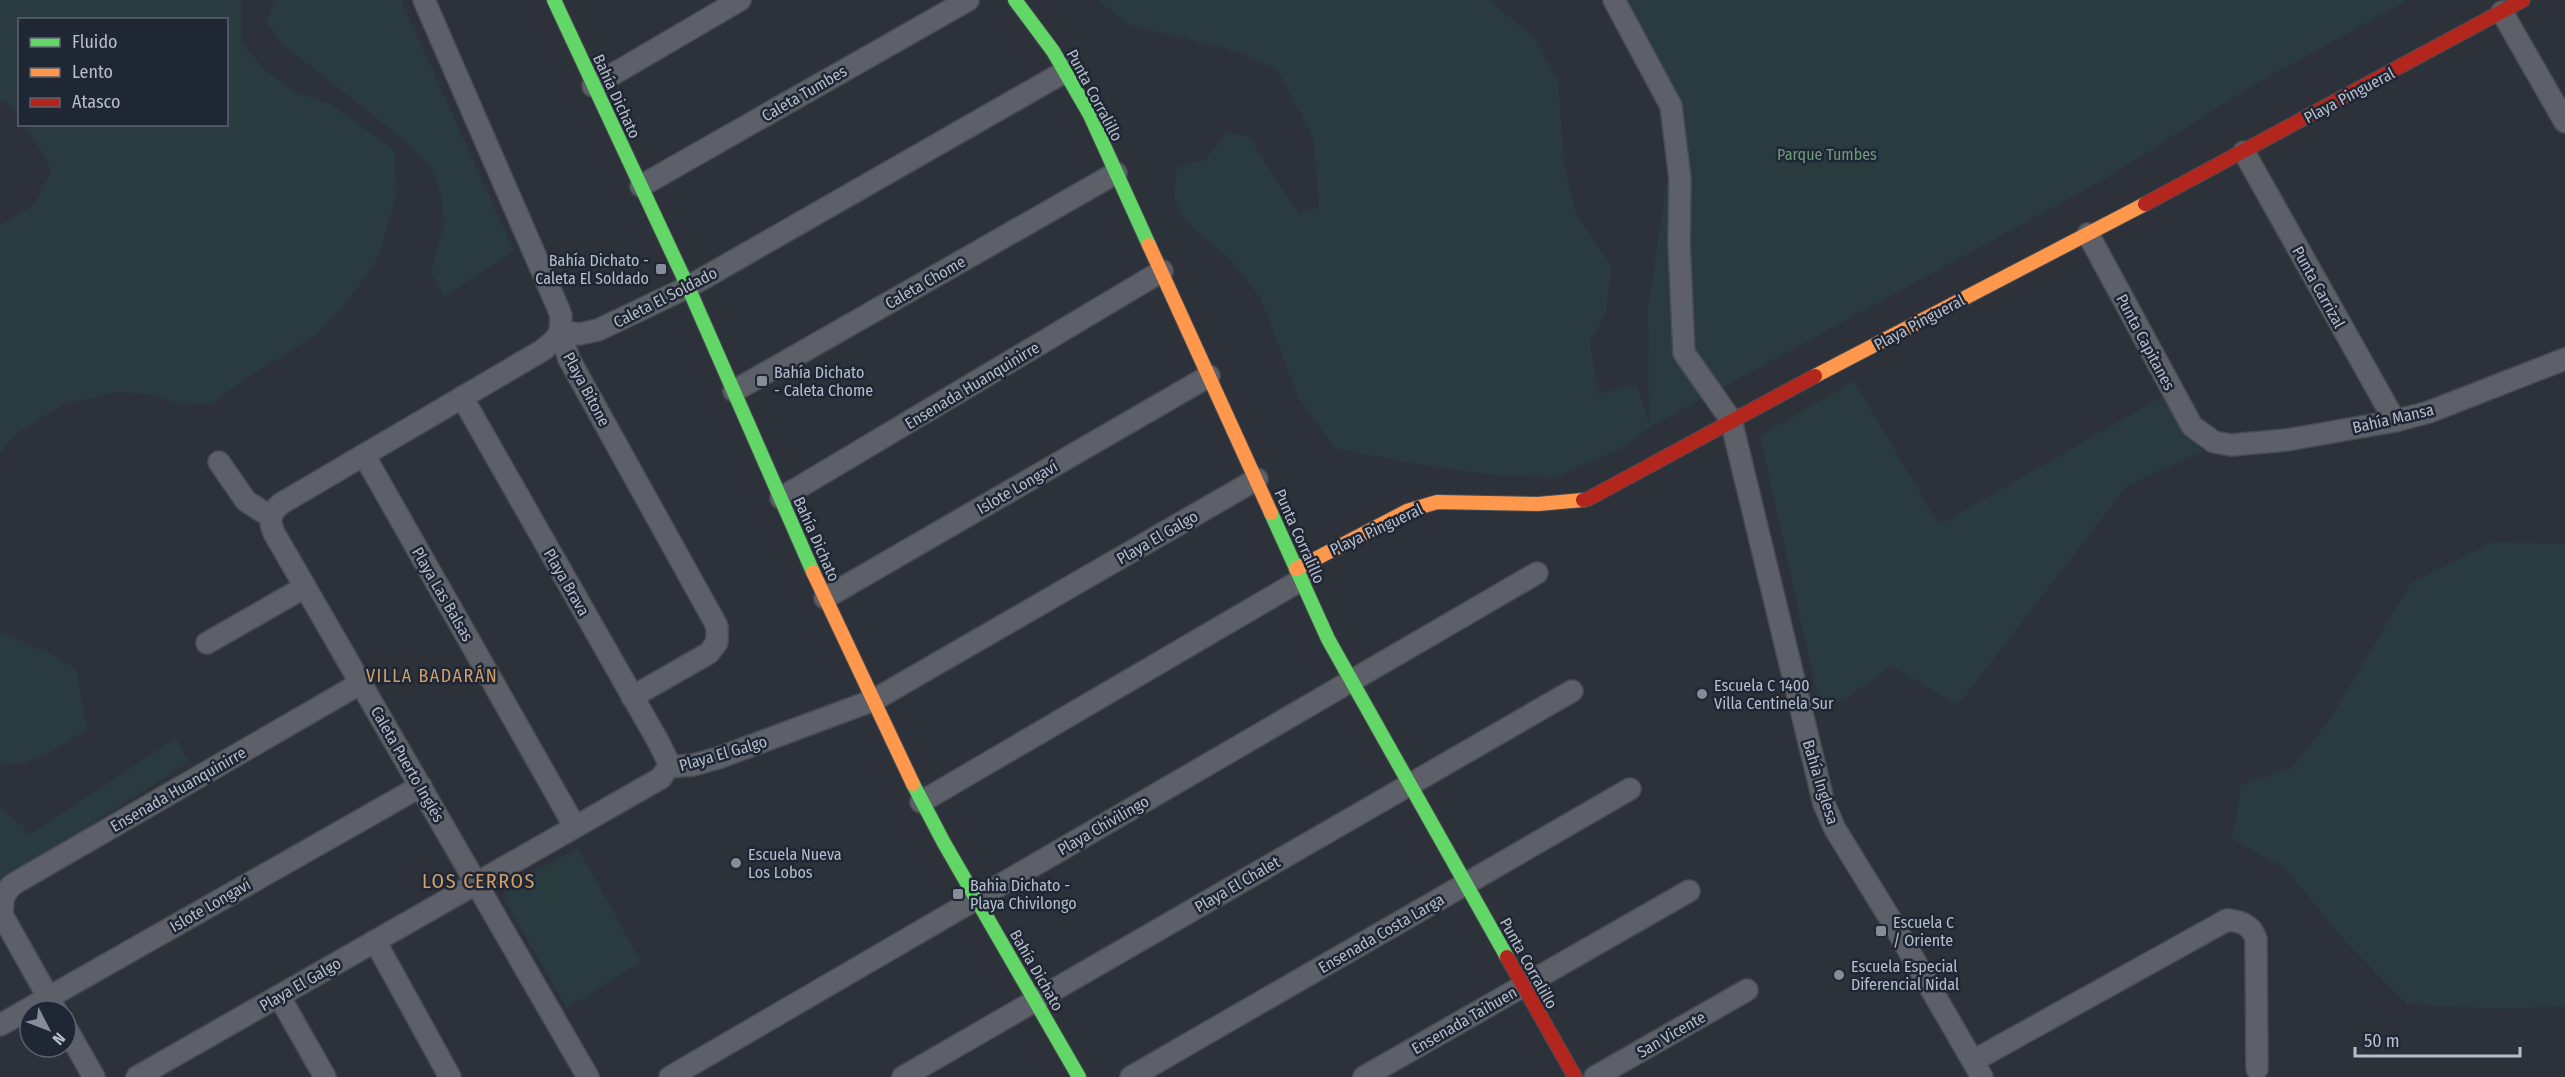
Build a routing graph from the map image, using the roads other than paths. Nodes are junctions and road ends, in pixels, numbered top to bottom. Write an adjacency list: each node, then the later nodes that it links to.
1 (424, 0): 18 (street, Playa Bitone)
2 (554, 0): 10 (street, Bahía Dichato)
3 (740, 0): 10 (street)
4 (968, 0): 14 (street, Caleta Tumbes)
5 (1015, 0): 9 (street, Punta Corralillo)
6 (1614, 0): 23 (street)
7 (2523, 0): 8 (street, Playa Pingueral)
8 (2502, 12): 11 (street); 12 (street, Playa Pingueral)
9 (1066, 71): 13 (street, Punta Corralillo); 17 (street, Caleta El Soldado)
10 (593, 86): 14 (street, Bahía Dichato)
11 (2565, 122)
12 (2244, 152): 15 (street, Playa Pingueral); 24 (street, Punta Carrizal)
13 (1116, 173): 16 (street, Punta Corralillo); 21 (street, Caleta Chome)
14 (641, 186): 17 (street, Bahía Dichato)
15 (2088, 234): 23 (street, Playa Pingueral); 25 (street, Punta Capitanes)
16 (1162, 271): 20 (street, Punta Corralillo); 29 (street, Ensenada Huanquinirre)
17 (688, 287): 18 (street, Caleta El Soldado); 21 (street, Bahía Dichato)
18 (560, 331): 22 (street); 39 (street, Playa Bitone)
19 (2565, 358): 24 (street, Bahía Mansa)
20 (1209, 376): 28 (street, Punta Corralillo); 34 (street, Islote Longaví)
21 (734, 390): 29 (street, Bahía Dichato)
22 (462, 397): 26 (street); 39 (street, Playa Brava)
23 (1731, 420): 32 (street, Playa Pingueral); 62 (street, Bahía Inglesa)
24 (2395, 421): 25 (street, Bahía Mansa)
25 (2214, 442)
26 (364, 455): 30 (street); 46 (street, Playa Las Balsas)
27 (219, 462): 30 (street)
28 (1257, 479): 32 (street, Punta Corralillo); 40 (street, Playa El Galgo)
29 (782, 498): 34 (street, Bahía Dichato)
30 (271, 517): 33 (street, Caleta Puerto Inglés)
31 (1537, 573): 36 (street, Playa Chivilingo)
32 (1298, 574): 36 (street, Punta Corralillo); 45 (street, Playa Pingueral)
33 (305, 587): 35 (street); 37 (street, Caleta Puerto Inglés)
34 (825, 598): 40 (street, Bahía Dichato)
35 (207, 643)
36 (1352, 681): 42 (street, Punta Corralillo); 50 (street, Playa Chivilingo)
37 (361, 684): 43 (street, Caleta Puerto Inglés); 51 (street, Ensenada Huanquinirre)
38 (1572, 691): 42 (street, Playa El Chalet)
39 (632, 697): 41 (street, Playa Brava)
40 (874, 700): 41 (street, Playa El Galgo); 45 (street, Bahía Dichato)
41 (669, 767): 46 (street, Playa El Galgo)
42 (1410, 784): 48 (street, Punta Corralillo); 58 (street, Playa El Chalet)
43 (421, 786): 47 (street, Caleta Puerto Inglés); 57 (street, Islote Longaví)
44 (1630, 789): 48 (street, Ensenada Costa Larga)
45 (921, 802): 50 (street, Bahía Dichato)
46 (575, 826): 47 (street, Playa El Galgo)
47 (477, 883): 52 (street, Playa El Galgo); 68 (street, Caleta Puerto Inglés)
48 (1466, 884): 53 (street, Punta Corralillo); 72 (street, Ensenada Costa Larga)
49 (1689, 891): 53 (street, Ensenada Taihuen)
50 (976, 898): 58 (street, Bahía Dichato); 69 (street, Playa Chivilingo)
51 (1, 900): 56 (street)
52 (375, 941): 55 (street, Playa El Galgo); 67 (street)
53 (1523, 986): 73 (street, Ensenada Taihuen); 74 (street, Punta Corralillo)
54 (1747, 990): 75 (street, San Vicente)
55 (279, 996): 65 (street, Playa El Galgo); 66 (street)
56 (49, 999)
57 (60, 999)
58 (1035, 1000): 70 (street, Playa El Chalet); 71 (street, Bahía Dichato)
59 (18, 1018): 60 (street, Islote Longaví)
60 (0, 1025)
61 (78, 1049): 64 (street)
62 (1977, 1069): 63 (street)
63 (2257, 1069)
64 (94, 1077)
65 (137, 1077)
66 (325, 1077)
67 (450, 1077)
68 (588, 1077)
69 (670, 1077)
70 (903, 1077)
71 (1079, 1077)
72 (1131, 1077)
73 (1364, 1077)
74 (1575, 1077)
75 (1595, 1077)

